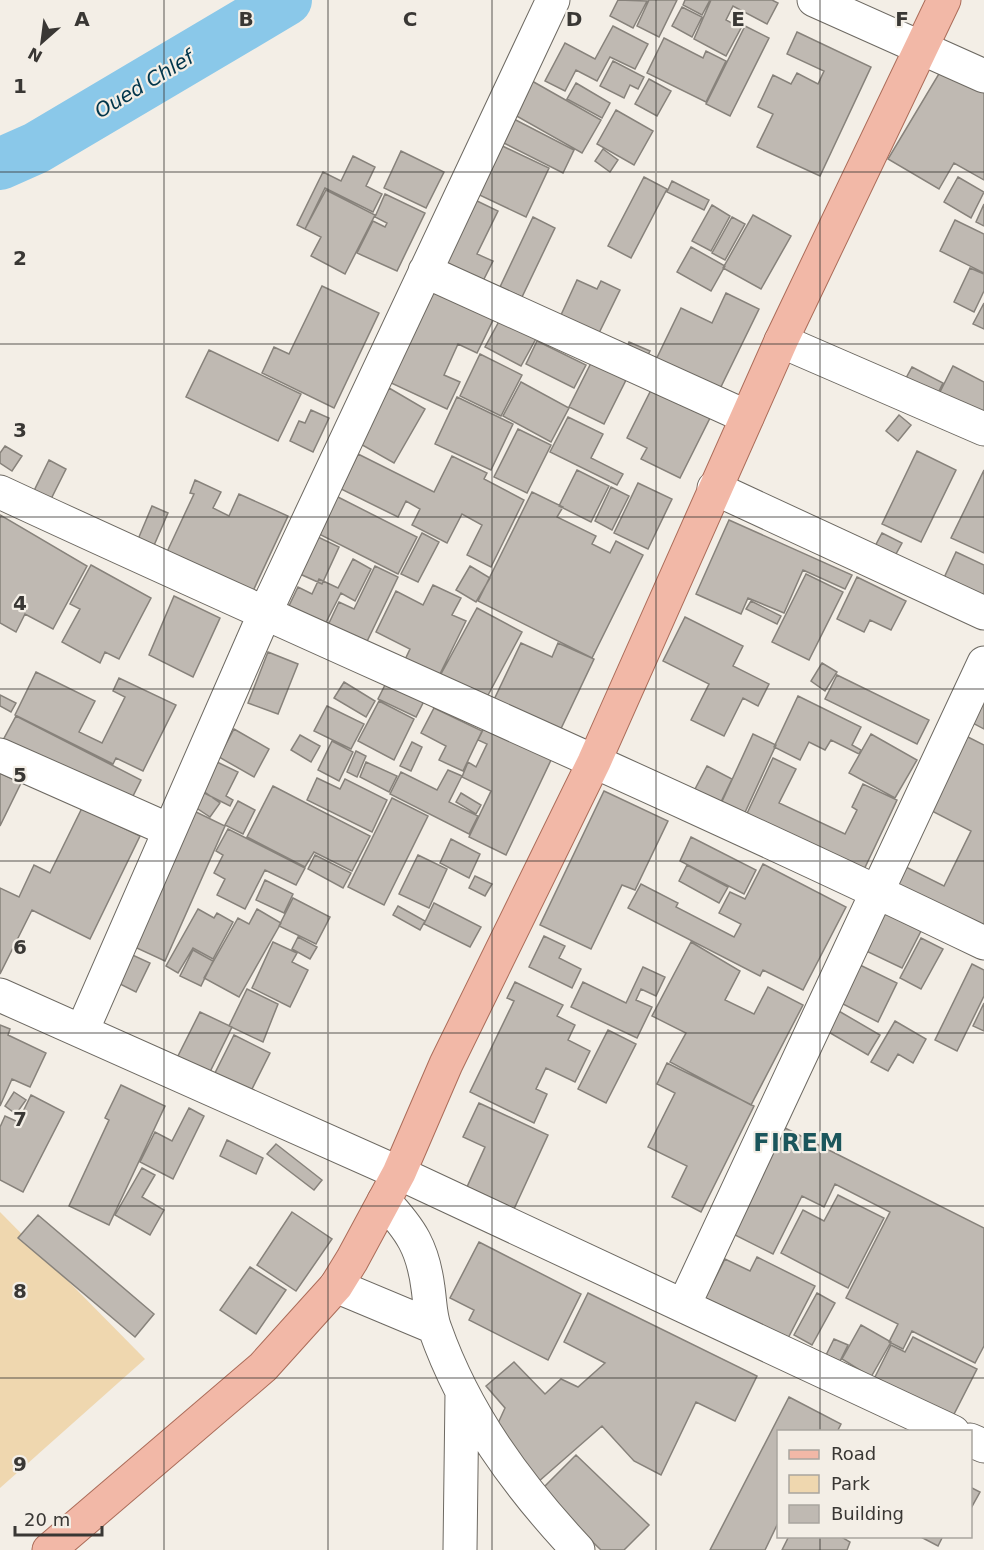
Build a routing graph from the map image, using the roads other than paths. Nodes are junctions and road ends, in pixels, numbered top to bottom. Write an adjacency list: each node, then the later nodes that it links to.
1 (553, 0): 6 (street)
2 (814, 0): 4 (street)
3 (944, 0): 4 (main road)
4 (920, 48): 5 (street); 7 (main road)
5 (984, 76)
6 (425, 271): 8 (street); 13 (street)
7 (781, 341): 8 (main road); 9 (street)
8 (747, 417): 10 (main road)
9 (984, 429)
10 (714, 488): 12 (street); 16 (main road)
11 (0, 492): 13 (street)
12 (984, 613)
13 (264, 615): 16 (street); 17 (street)
14 (984, 663): 18 (street)
15 (0, 755): 17 (street)
16 (594, 762): 18 (street); 22 (main road)
17 (170, 830): 21 (street)
18 (877, 891): 19 (street); 24 (street)
19 (984, 943)
20 (0, 995): 21 (street)
21 (82, 1031): 22 (street)
22 (392, 1187): 23 (main road); 24 (street); 25 (street)
23 (336, 1286): 25 (street); 28 (main road)
24 (684, 1305): 27 (street)
25 (434, 1327): 26 (street)
26 (462, 1392): 29 (street); 30 (street)
27 (953, 1430)
28 (49, 1550)
29 (460, 1550)
30 (578, 1550)

